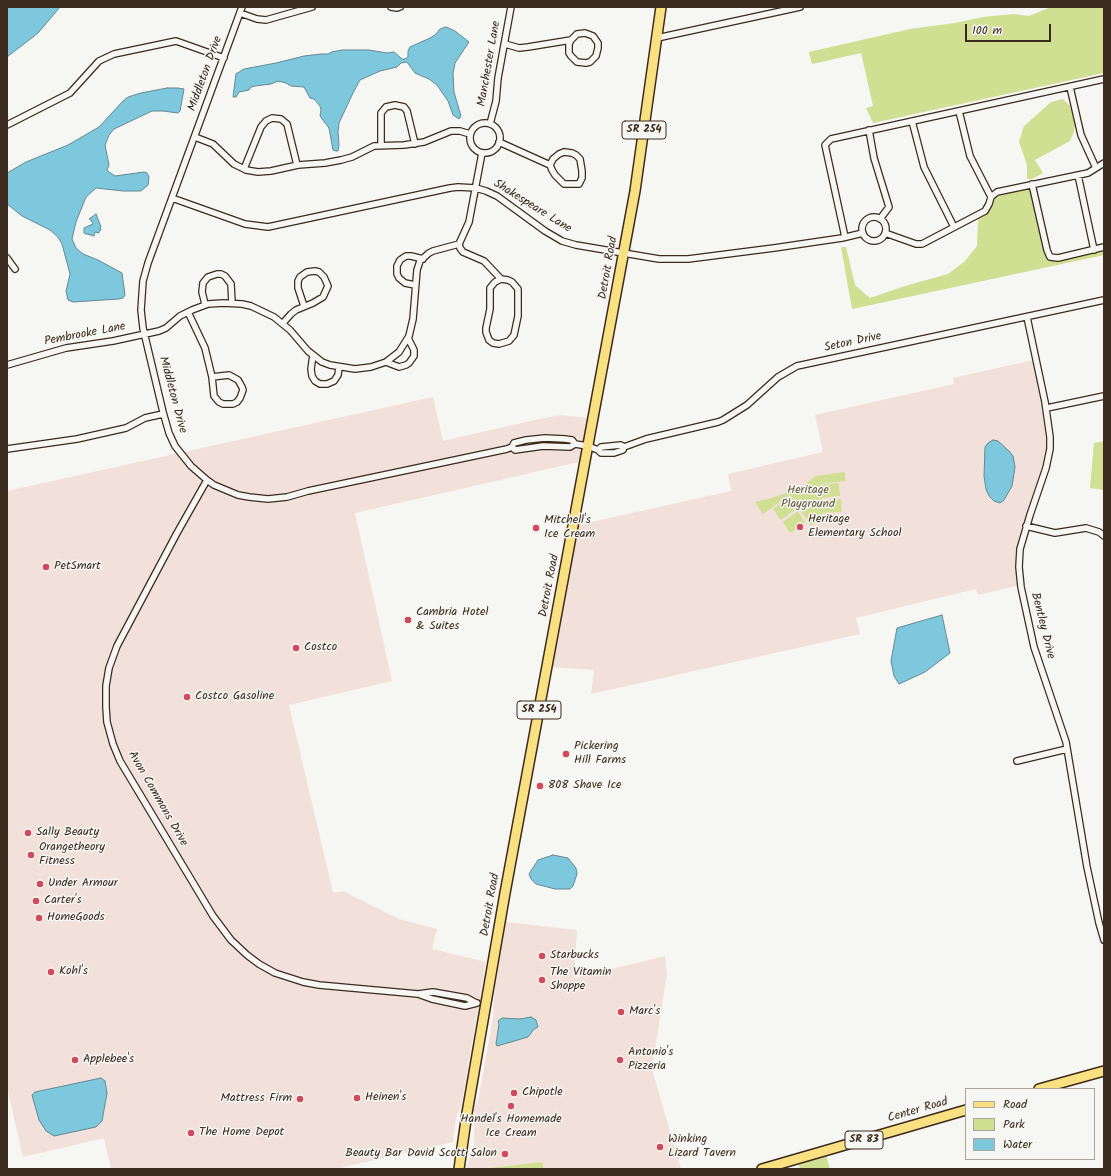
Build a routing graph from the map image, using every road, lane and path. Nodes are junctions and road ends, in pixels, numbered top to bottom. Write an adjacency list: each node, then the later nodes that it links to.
1 (242, 7): 8 (street, Middleton Drive)
2 (312, 7): 8 (street)
3 (391, 7): 4 (street)
4 (400, 7)
5 (511, 7): 11 (street, Manchester Lane)
6 (661, 7): 9 (main road, Detroit Road / SR 254)
7 (800, 7): 9 (street)
8 (240, 13): 12 (street, Middleton Drive)
9 (657, 38): 44 (main road, Detroit Road / SR 254)
10 (571, 40): 10 (street); 11 (street)
11 (505, 44): 17 (street, Manchester Lane)
12 (224, 58): 18 (street); 21 (street, Middleton Drive)
13 (1104, 80): 14 (street)
14 (1070, 87): 15 (street); 29 (street)
15 (958, 111): 16 (street); 34 (street)
16 (912, 121): 19 (street); 37 (street)
17 (490, 124): 20 (street); 22 (street)
18 (7, 125)
19 (869, 130): 36 (street); 40 (street)
20 (470, 134): 23 (street); 25 (street)
21 (195, 137): 30 (street); 35 (street, Middleton Drive)
22 (499, 142): 25 (street); 28 (street)
23 (415, 144): 24 (street); 24 (street)
24 (381, 145): 27 (street)
25 (482, 153): 33 (street)
26 (1104, 164): 29 (street)
27 (297, 165): 30 (street); 30 (street)
28 (550, 165): 28 (street)
29 (1096, 168): 31 (street)
30 (244, 169)
31 (1078, 174): 32 (street); 43 (street)
32 (1032, 184): 34 (street); 43 (street)
33 (476, 188): 35 (street, Shakespeare Lane); 41 (street); 44 (street, Shakespeare Lane)
34 (991, 197): 37 (street)
35 (172, 198): 57 (street, Middleton Drive)
36 (880, 220): 38 (street); 39 (street)
37 (954, 227): 39 (street)
38 (863, 232): 39 (street); 40 (street, Shakespeare Lane)
39 (885, 233)
40 (845, 237): 44 (street, Shakespeare Lane)
41 (459, 244): 46 (street); 48 (street)
42 (1104, 247): 43 (street)
43 (1094, 250)
44 (624, 253): 67 (main road, Detroit Road / SR 254)
45 (7, 258): 47 (street)
46 (423, 259): 49 (street); 49 (street)
47 (15, 269)
48 (501, 279): 48 (street)
49 (415, 286): 58 (street)
50 (1104, 300): 55 (street, Seton Drive)
51 (232, 303): 52 (street); 52 (street); 56 (street)
52 (205, 304): 54 (street, Pembrooke Lane)
53 (304, 306): 53 (street); 56 (street)
54 (188, 312): 57 (street, Pembrooke Lane); 63 (street)
55 (1027, 317): 65 (street, Bentley Drive); 67 (street, Seton Drive)
56 (283, 323): 59 (street)
57 (145, 334): 61 (street, Pembrooke Lane); 66 (street, Middleton Drive)
58 (408, 338): 60 (street); 60 (street)
59 (313, 355): 62 (street); 62 (street)
60 (386, 362): 62 (street)
61 (7, 365)
62 (340, 367)
63 (212, 377): 63 (street)
64 (1104, 396): 65 (street)
65 (1046, 408): 70 (street, Bentley Drive)
66 (163, 414): 68 (street); 69 (street, Middleton Drive)
67 (588, 446): 69 (street, Middleton Drive); 75 (main road, Detroit Road / SR 254)
68 (7, 449)
69 (207, 480): 75 (street, Avon Commons Drive)
70 (1026, 526): 71 (street); 72 (street, Bentley Drive)
71 (1104, 536)
72 (1067, 749): 73 (street); 74 (street, Bentley Drive)
73 (1017, 761)
74 (1104, 940)
75 (481, 1004): 79 (main road, Detroit Road / SR 254)
76 (1104, 1071): 77 (main road)
77 (1043, 1088)
78 (965, 1110): 80 (main road, Center Road / SR 83)
79 (459, 1169)
80 (762, 1169)

